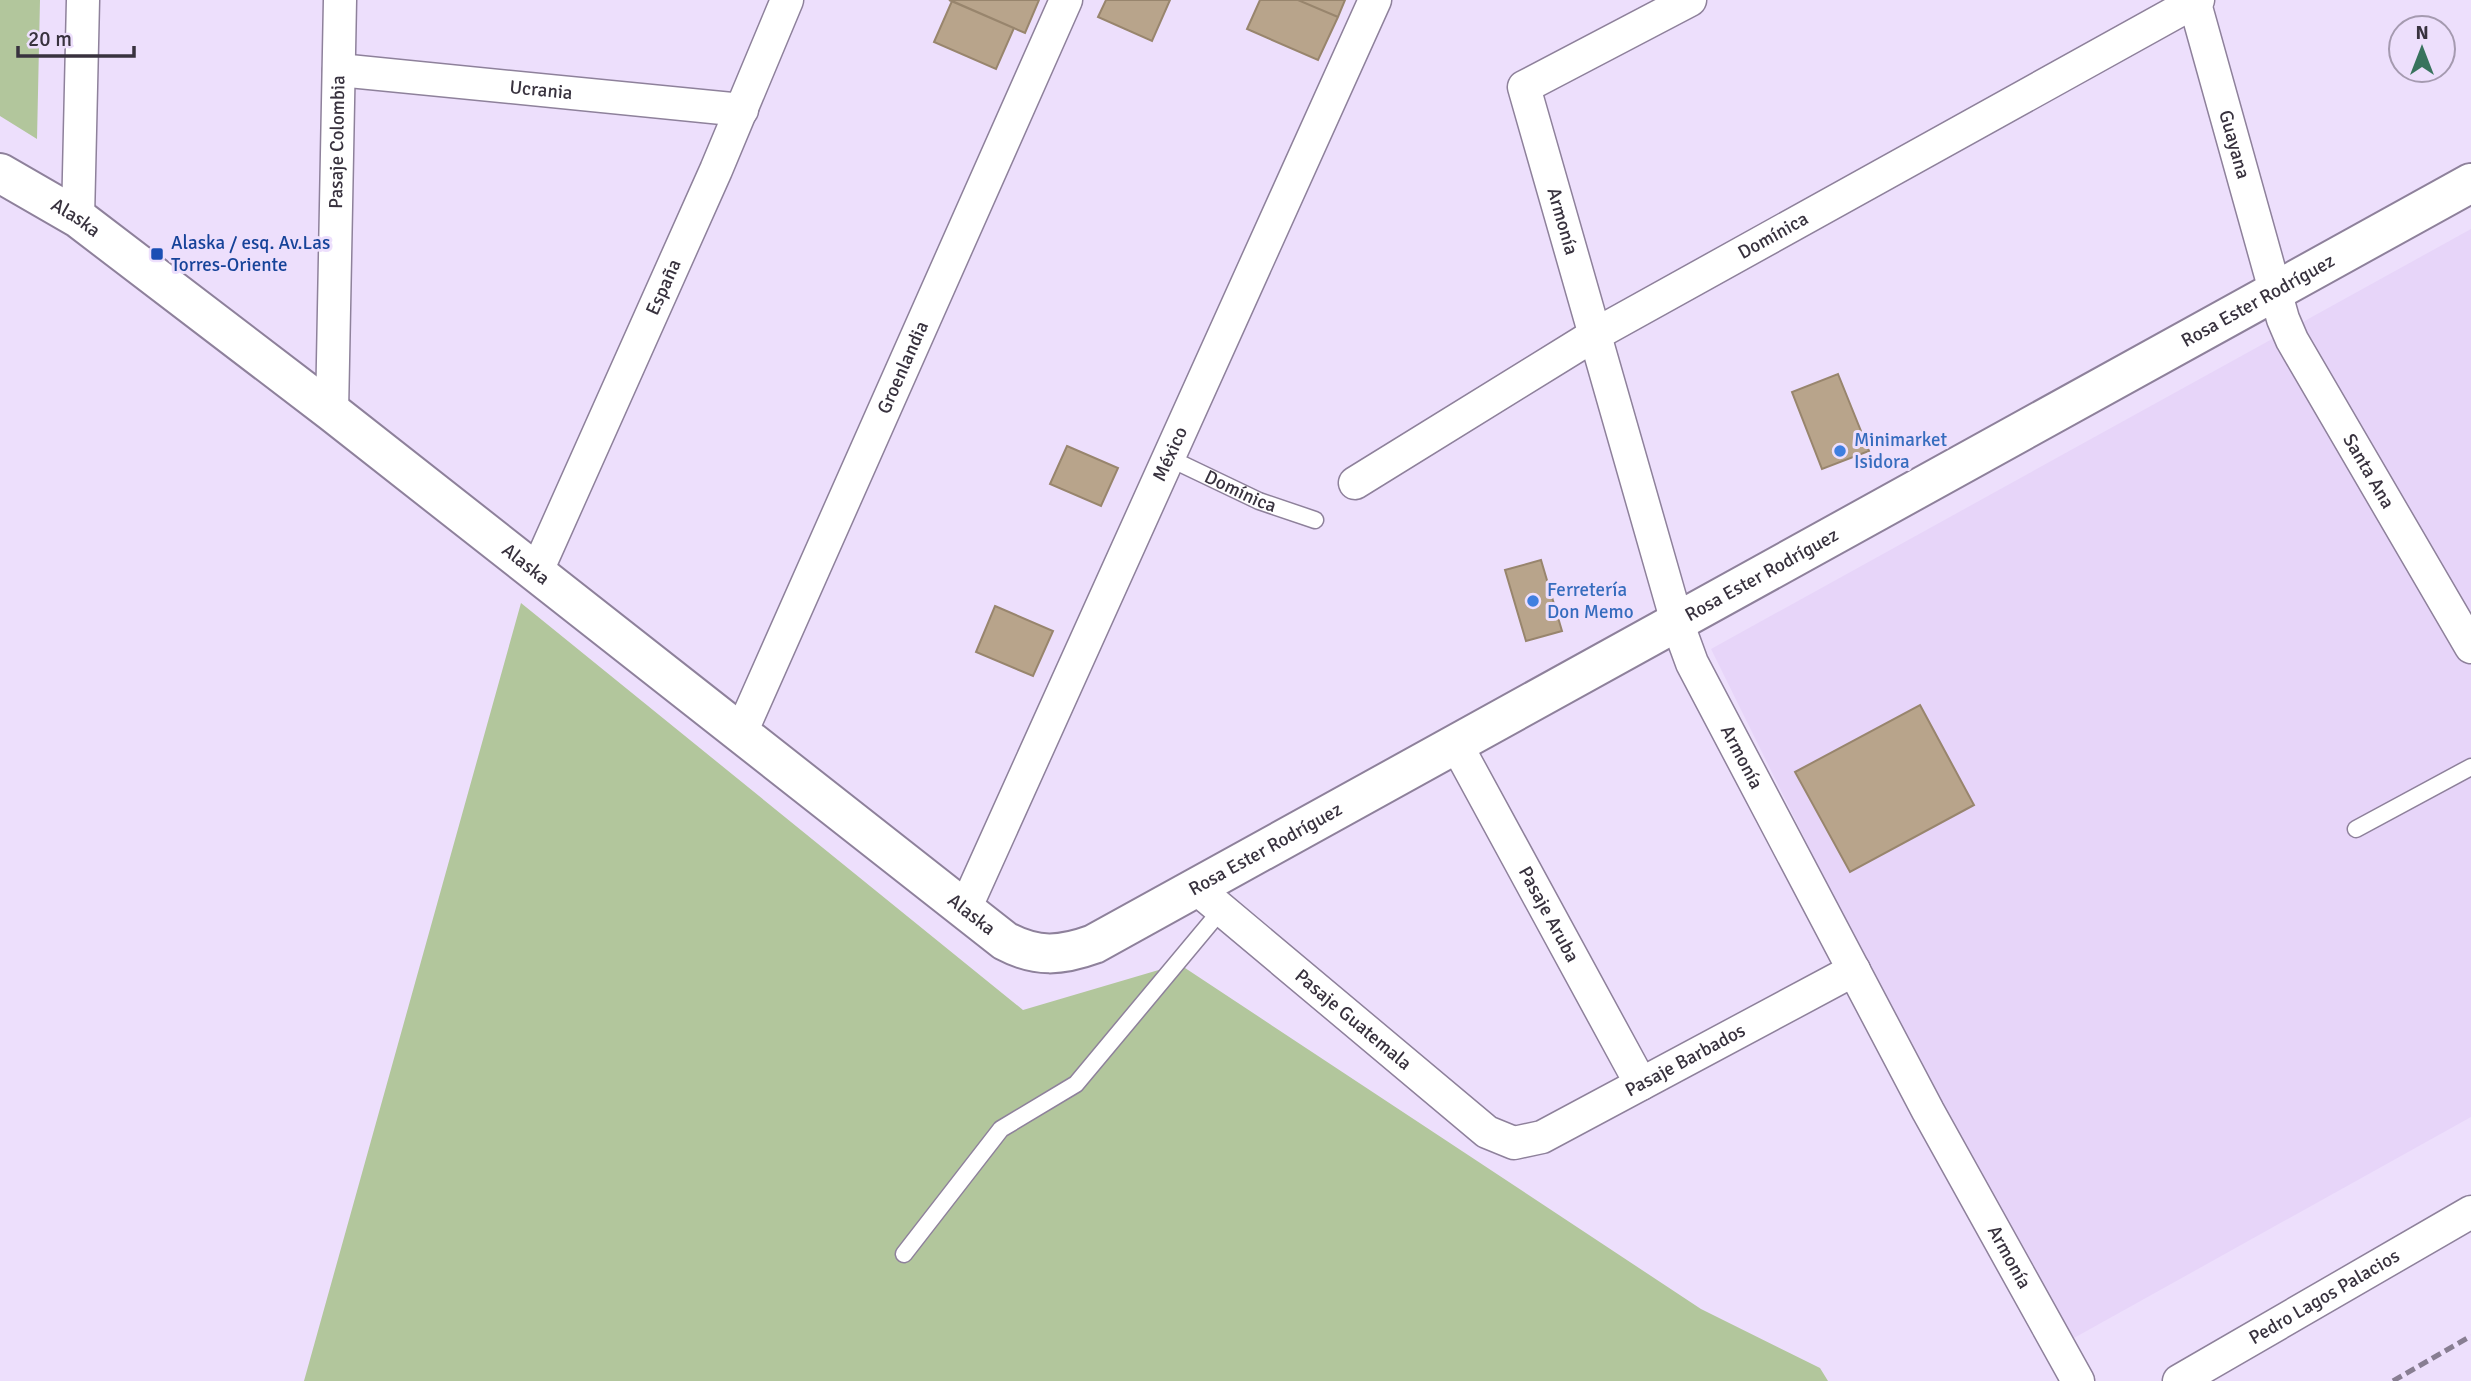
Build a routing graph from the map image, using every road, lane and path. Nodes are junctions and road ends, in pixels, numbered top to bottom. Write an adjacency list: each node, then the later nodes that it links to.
1 (83, 0): 12 (street)
2 (340, 0): 8 (street, Pasaje Colombia)
3 (787, 0): 9 (street, España)
4 (1066, 0): 22 (street, Groenlandia)
5 (1375, 0): 16 (street, México)
6 (1690, 0): 14 (street, Armonía)
7 (2195, 1): 13 (street, Guayana); 14 (street, Domínica)
8 (339, 70): 9 (street, Ucrania); 15 (street, Pasaje Colombia)
9 (742, 110): 19 (street, España)
10 (0, 173): 12 (street, Alaska)
11 (2471, 183): 13 (street, Rosa Ester Rodríguez)
12 (78, 218): 15 (street, Alaska)
13 (2275, 291): 20 (street, Rosa Ester Rodríguez); 21 (street, Santa Ana)
14 (1596, 334): 17 (street, Domínica); 20 (street, Armonía)
15 (332, 412): 19 (street, Alaska)
16 (1168, 458): 18 (lane, Domínica); 27 (street, México)
17 (1355, 483)
18 (1315, 520)
19 (536, 573): 22 (street, Alaska)
20 (1678, 622): 23 (street, Rosa Ester Rodríguez); 29 (street, Armonía)
21 (2471, 647)
22 (740, 735): 27 (street, Alaska)
23 (1456, 744): 26 (street, Rosa Ester Rodríguez); 30 (street, Pasaje Aruba)
24 (2471, 767): 25 (lane)
25 (2356, 829)
26 (1209, 899): 28 (street, Rosa Ester Rodríguez); 31 (street, Pasaje Guatemala); 33 (lane)
27 (965, 909): 28 (street, Alaska)
28 (1047, 956)
29 (1854, 970): 30 (street, Pasaje Barbados); 34 (street, Armonía)
30 (1641, 1084): 31 (street, Pasaje Barbados)
31 (1514, 1143)
32 (2471, 1212): 35 (street, Pedro Lagos Palacios)
33 (904, 1254)
34 (2078, 1381)
35 (2179, 1381)

